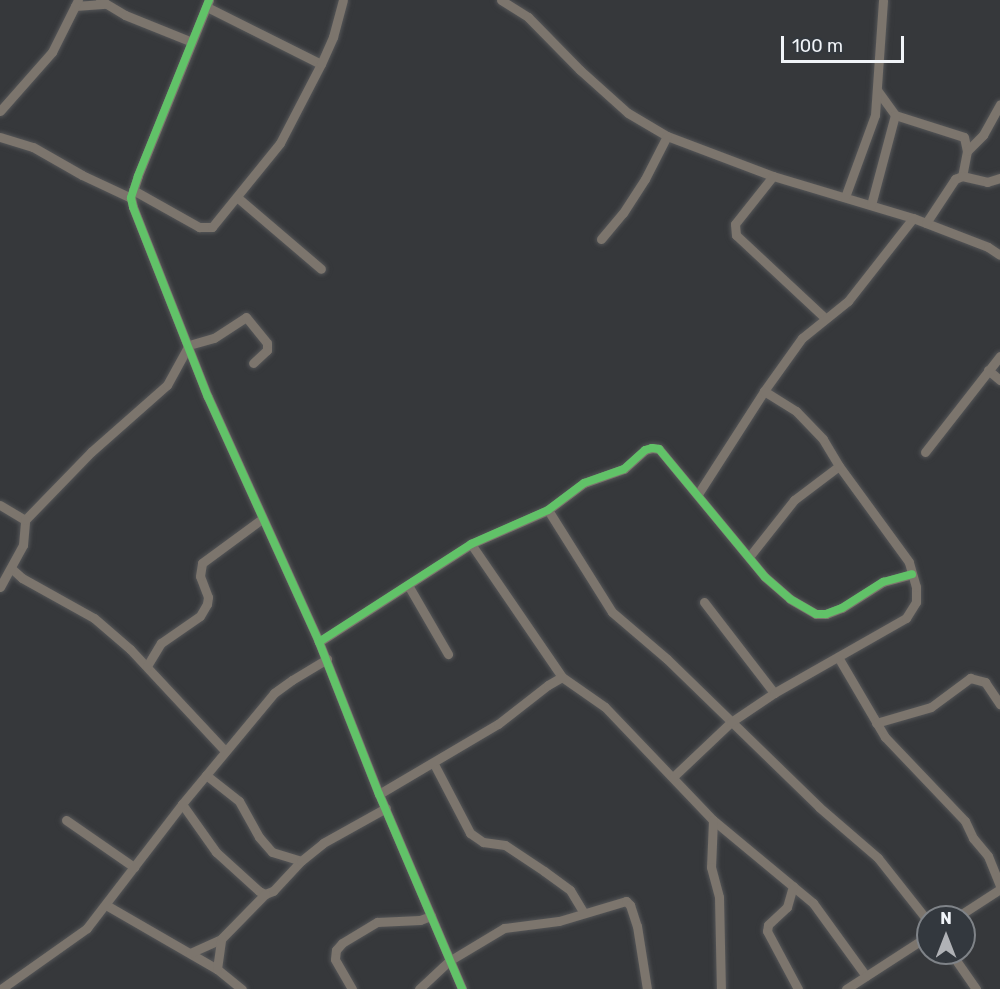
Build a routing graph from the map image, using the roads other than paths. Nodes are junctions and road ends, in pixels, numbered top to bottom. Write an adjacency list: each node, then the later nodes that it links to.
1 (343, 0): 8 (street)
2 (501, 0): 13 (street)
3 (883, 0): 9 (street)
4 (103, 2): 5 (street); 7 (street)
5 (76, 3): 11 (street)
6 (208, 3): 7 (street); 8 (street)
7 (192, 42): 19 (street)
8 (321, 64): 21 (street)
9 (877, 90): 12 (street); 20 (street)
10 (1000, 104): 15 (street)
11 (0, 111)
12 (895, 115): 15 (street); 22 (street)
13 (668, 136): 16 (street); 25 (street)
14 (0, 137): 19 (street)
15 (967, 151): 17 (street)
16 (773, 176): 20 (street); 28 (street)
17 (962, 176): 18 (street); 24 (street)
18 (1000, 178)
19 (132, 194): 21 (street); 29 (street)
20 (846, 197): 22 (street)
21 (238, 198): 27 (street)
22 (871, 205): 23 (street)
23 (913, 218): 24 (street); 28 (street)
24 (926, 223): 26 (street)
25 (601, 239)
26 (1000, 255)
27 (321, 269)
28 (825, 318): 34 (street)
29 (189, 345): 31 (street); 40 (street); 41 (street)
30 (1000, 356): 32 (street)
31 (253, 363)
32 (988, 370): 33 (street); 35 (street)
33 (1000, 380)
34 (764, 391): 36 (street); 37 (street)
35 (925, 452)
36 (839, 466): 43 (street); 45 (street)
37 (698, 494): 39 (street); 43 (street)
38 (0, 505): 41 (street)
39 (549, 510): 42 (street); 59 (street)
40 (262, 519): 49 (street); 54 (street)
41 (25, 520): 44 (street)
42 (471, 544): 46 (street); 53 (street)
43 (749, 557): 45 (street)
44 (11, 568): 47 (street); 54 (street)
45 (912, 574): 51 (street)
46 (408, 585): 49 (street); 50 (street)
47 (0, 587)
48 (704, 602): 57 (street)
49 (319, 642): 52 (street)
50 (448, 654)
51 (838, 657): 57 (street); 60 (street)
52 (327, 659): 61 (street); 65 (street)
53 (553, 664): 55 (street); 56 (street)
54 (147, 666): 61 (street)
55 (562, 677): 56 (street); 64 (street)
56 (548, 685): 62 (street)
57 (774, 693): 59 (street)
58 (1000, 704): 60 (street)
59 (731, 722): 64 (street); 77 (street)
60 (876, 723): 73 (street)
61 (225, 751): 63 (street)
62 (434, 764): 65 (street); 78 (street)
63 (206, 775): 66 (street); 70 (street)
64 (673, 777): 69 (street)
65 (379, 794): 67 (street)
66 (182, 804): 71 (street); 74 (street)
67 (386, 808): 70 (street); 79 (street)
68 (66, 820): 71 (street)
69 (713, 820): 72 (street); 93 (street)
70 (301, 861): 74 (street)
71 (134, 867): 75 (street)
72 (793, 886): 86 (street); 94 (street)
73 (1000, 888): 76 (street)
74 (265, 894): 80 (street)
75 (106, 905): 82 (street); 87 (street)
76 (975, 905)
77 (916, 906)
78 (583, 912): 83 (street); 92 (street)
79 (430, 916): 83 (street); 89 (street)
80 (221, 939): 82 (street); 85 (street)
81 (916, 944): 86 (street)
82 (190, 953): 85 (street)
83 (449, 961): 90 (street); 91 (street)
84 (959, 965): 96 (street)
85 (217, 969): 88 (street)
86 (866, 976): 95 (street)
87 (1, 989)
88 (242, 989)
89 (352, 989)
90 (419, 989)
91 (462, 989)
92 (647, 989)
93 (721, 989)
94 (798, 989)
95 (846, 989)
96 (976, 989)

